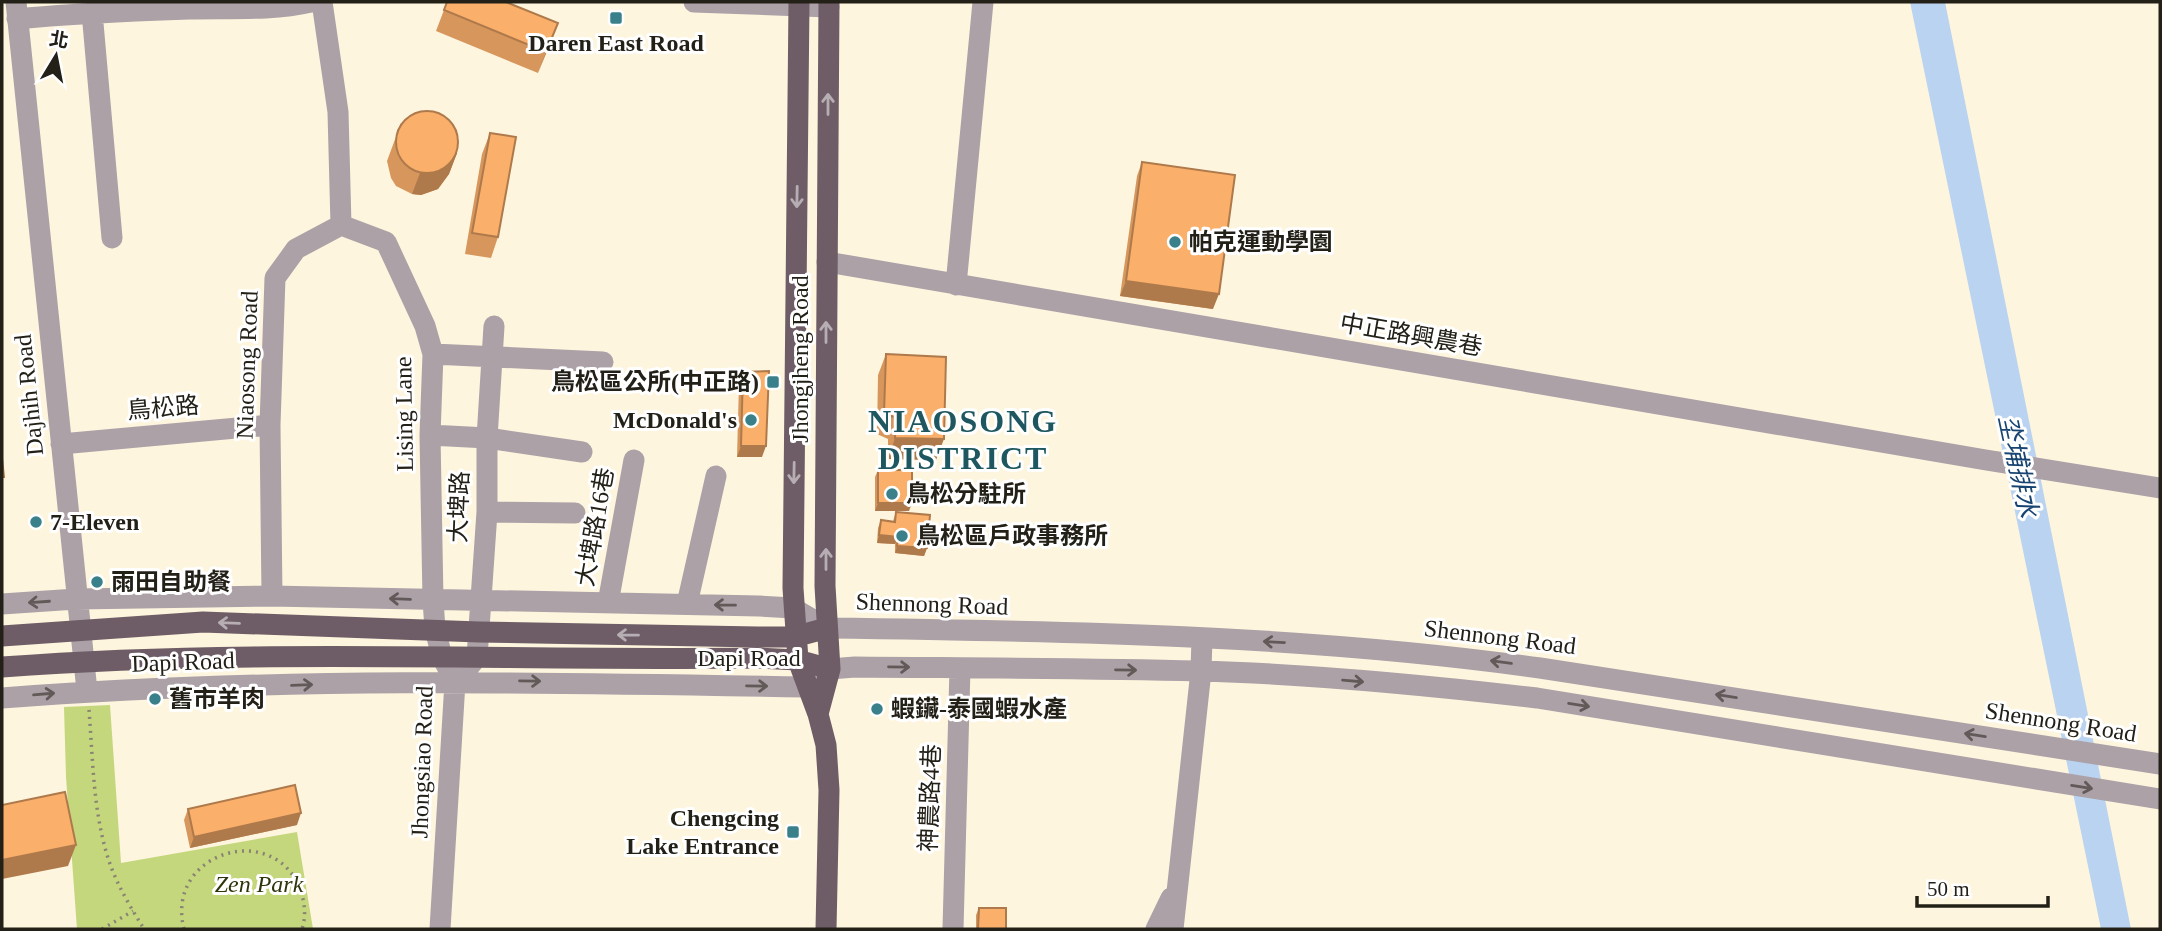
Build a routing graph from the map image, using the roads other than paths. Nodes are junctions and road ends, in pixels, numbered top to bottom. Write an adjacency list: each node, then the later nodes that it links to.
1 (311, 2): 8 (street)
2 (322, 2): 9 (street)
3 (694, 2): 5 (street)
4 (983, 2): 12 (street)
5 (799, 4): 6 (street); 34 (main road, Jhongjheng Road, one-way to 34)
6 (829, 4): 11 (main road, Jhongjheng Road, one-way to 6)
7 (17, 10): 8 (street); 20 (street, Dajhih Road)
8 (92, 12): 10 (street)
9 (341, 225): 14 (street, Lising Lane); 17 (street, Niaosong Road)
10 (112, 238)
11 (827, 262): 12 (street, 中正路興農巷); 35 (main road, Jhongjheng Road, one-way to 11)
12 (956, 285): 24 (street, 中正路興農巷)
13 (494, 326): 15 (street, 大埤路)
14 (433, 354): 15 (street); 18 (street, Lising Lane)
15 (492, 357): 16 (street); 19 (street, 大埤路)
16 (603, 362)
17 (270, 425): 20 (street, 鳥松路); 27 (street, Niaosong Road)
18 (430, 435): 19 (street); 29 (street, Lising Lane)
19 (487, 438): 21 (street); 25 (street, 大埤路)
20 (61, 444): 28 (street, Dajhih Road)
21 (582, 452)
22 (634, 460): 31 (street, 大埤路16巷)
23 (716, 477): 33 (street)
24 (2160, 488)
25 (487, 512): 26 (street); 30 (street, 大埤路)
26 (575, 513)
27 (272, 596): 28 (street, Dapi Road); 29 (street, Dapi Road, one-way to 27)
28 (76, 599): 32 (street, Dapi Road, one-way to 32); 37 (street, Dajhih Road)
29 (433, 600): 30 (street, Dapi Road); 36 (street, Jhongsiao Road)
30 (481, 601): 31 (street, Dapi Road); 38 (street, 大埤路)
31 (608, 603): 33 (street, Dapi Road)
32 (2, 604)
33 (687, 604): 34 (street, Dapi Road, one-way to 33)
34 (793, 608): 35 (street, Dapi Road); 40 (main road, Jhongjheng Road)
35 (827, 628): 40 (main road, Dapi Road); 41 (street, Shennong Road); 47 (main road, Jhongjheng Road)
36 (435, 629): 37 (main road, Dapi Road, one-way to 37); 38 (main road, Dapi Road); 42 (street, Jhongsiao Road)
37 (80, 630): 39 (main road, Dapi Road); 44 (street, Dajhih Road)
38 (480, 632): 40 (main road, Dapi Road, one-way to 38); 43 (street, 大埤路)
39 (2, 636)
40 (794, 637): 45 (main road, Jhongjheng Road)
41 (1202, 638): 49 (street); 54 (street, Shennong Road, one-way to 41)
42 (442, 657): 43 (main road, Dapi Road); 44 (main road, Dapi Road); 50 (street, Jhongsiao Road)
43 (478, 657): 45 (main road, Dapi Road); 50 (street)
44 (83, 660): 46 (main road, Dapi Road); 52 (street, Dajhih Road)
45 (798, 660): 47 (main road, Dapi Road); 51 (main road, Jhongjheng Road)
46 (2, 667)
47 (830, 668): 48 (street, one-way to 48); 51 (street, Dapi Road); 55 (main road, Jhongjheng Road)
48 (960, 668): 49 (street, one-way to 49); 62 (street, 神農路4巷)
49 (1201, 671): 56 (street, one-way to 56); 59 (street)
50 (455, 682): 51 (street, Dapi Road, one-way to 51); 52 (street, Dapi Road, one-way to 50); 60 (street, Jhongsiao Road)
51 (808, 687): 55 (main road, Jhongjheng Road)
52 (87, 691): 53 (street, Dapi Road, one-way to 52)
53 (2, 698)
54 (1762, 702): 56 (street); 57 (street, Shennong Road, one-way to 54)
55 (818, 714): 61 (main road, Jhongjheng Road)
56 (1757, 734): 58 (street, one-way to 58)
57 (2160, 764)
58 (2160, 799)
59 (1178, 884): 63 (street); 64 (street)
60 (440, 929)
61 (826, 929)
62 (953, 929)
63 (1156, 929)
64 (1173, 929)

